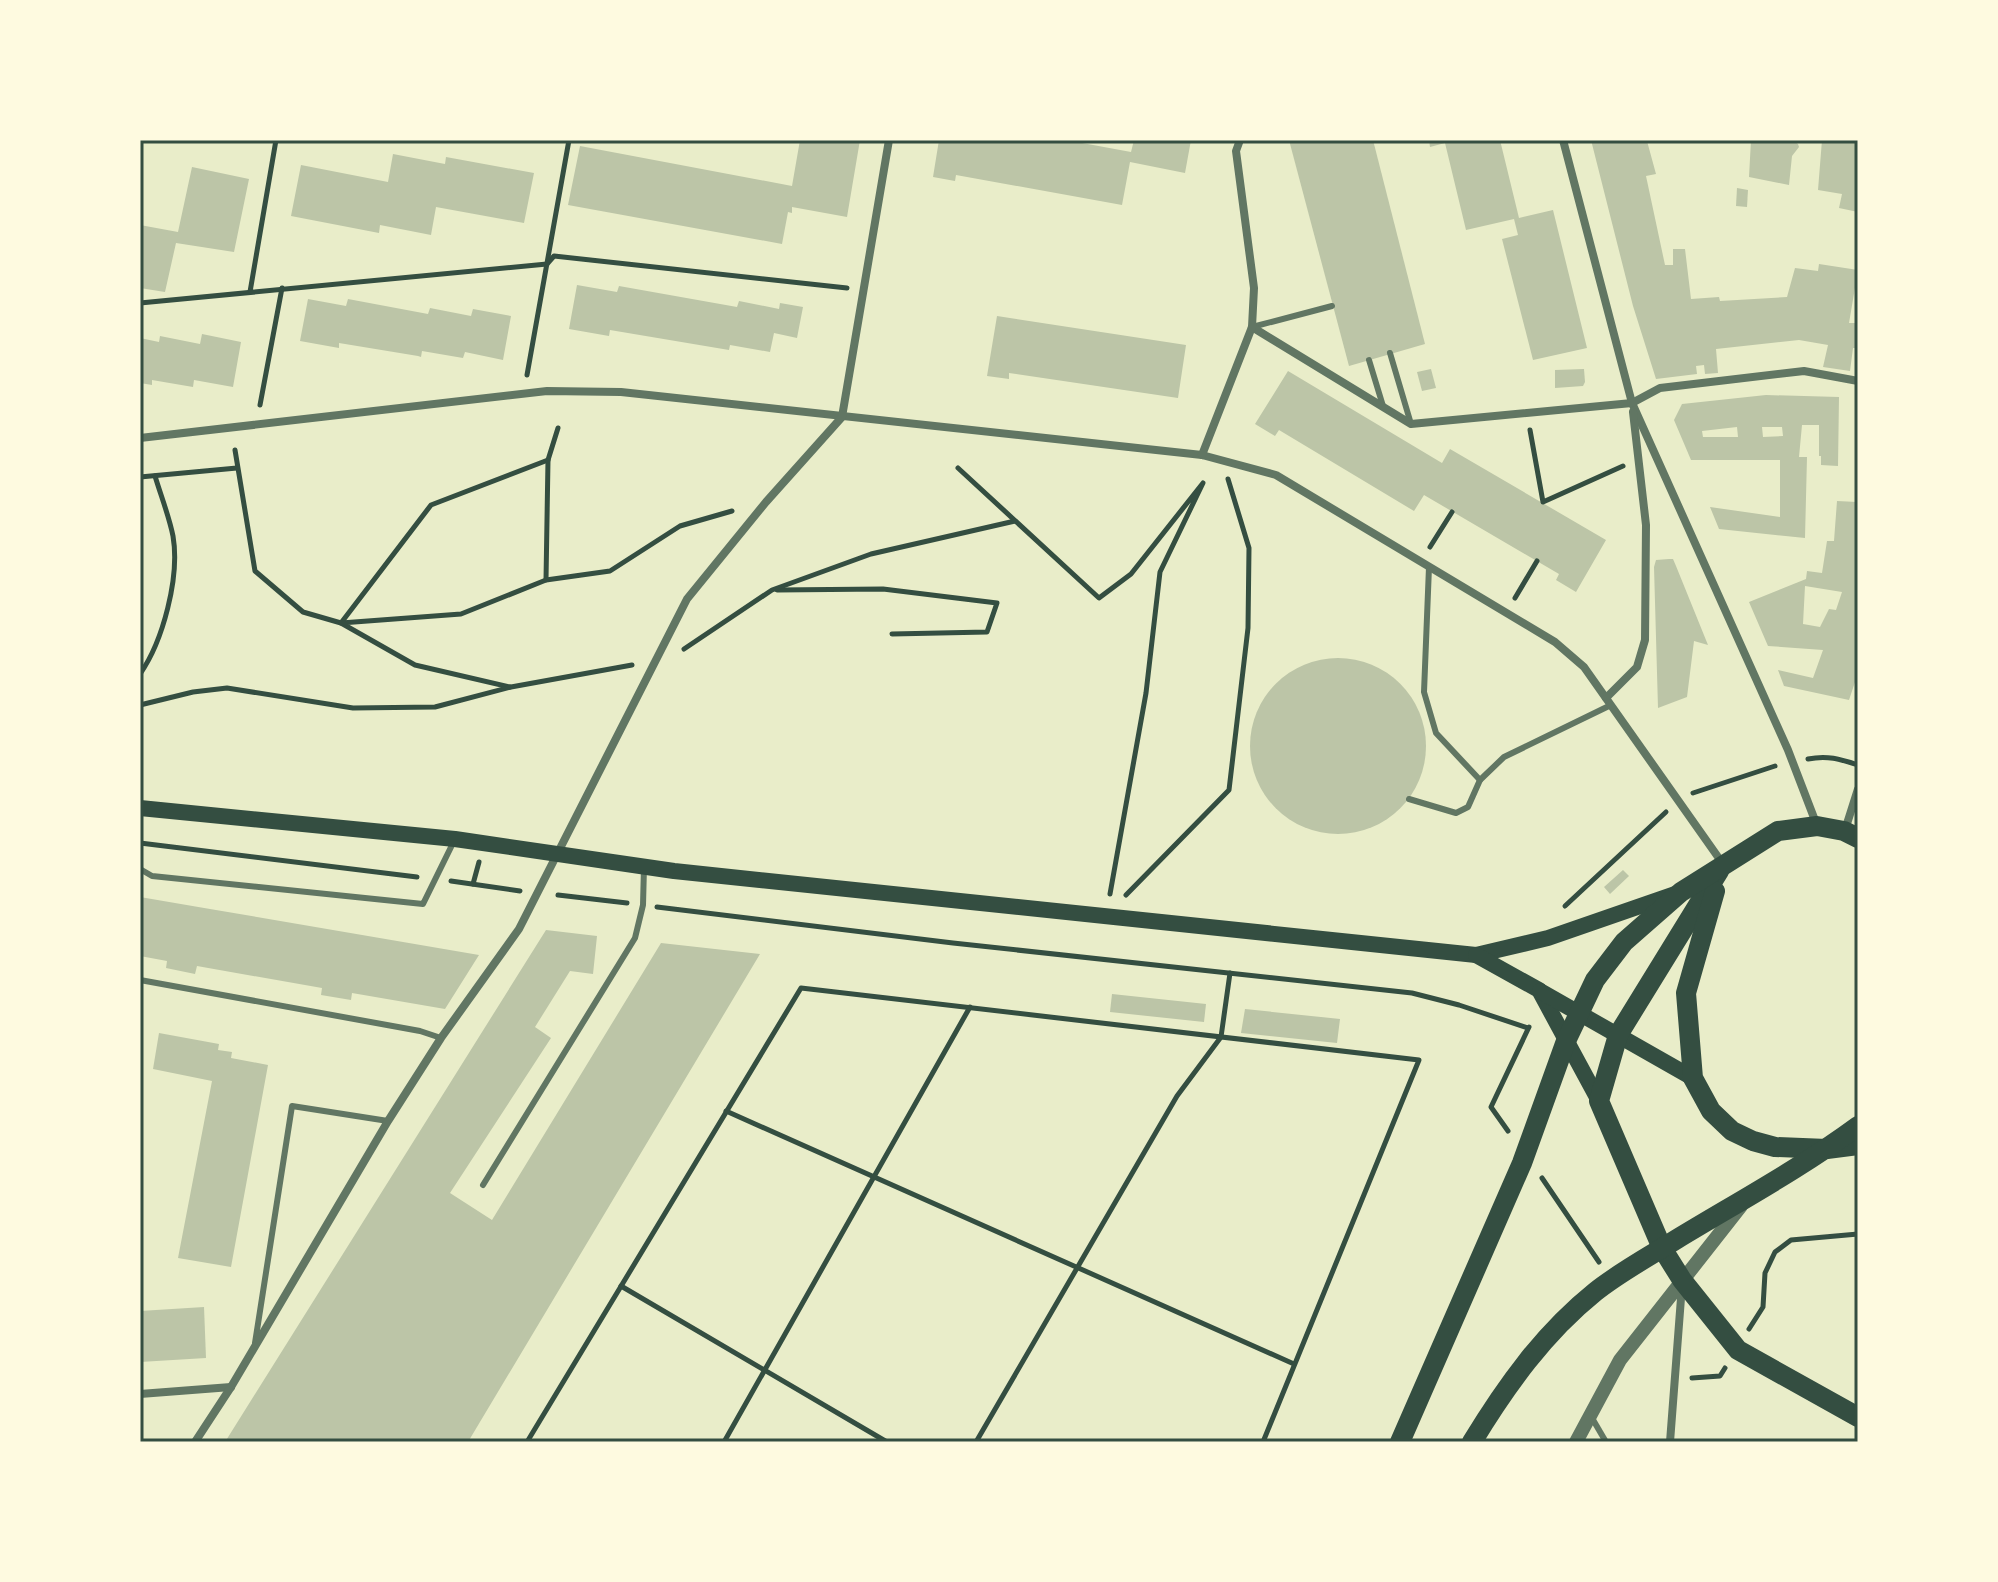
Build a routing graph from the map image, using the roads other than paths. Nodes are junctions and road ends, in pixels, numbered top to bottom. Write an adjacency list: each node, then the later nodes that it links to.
1 (889, 140): 11 (street)
2 (1240, 140): 5 (street)
3 (1563, 140): 9 (street)
4 (1332, 306): 5 (lane)
5 (1252, 327): 10 (street); 14 (street)
6 (1390, 353): 12 (lane)
7 (1369, 360): 10 (lane)
8 (1858, 381): 9 (street)
9 (1632, 403): 12 (street); 16 (street); 21 (street)
10 (1383, 407): 12 (street)
11 (842, 417): 13 (street); 14 (street); 24 (street)
12 (1411, 424)
13 (140, 438)
14 (1202, 455): 15 (street)
15 (1425, 564): 16 (street); 17 (lane)
16 (1609, 701): 17 (lane); 25 (street)
17 (1480, 780): 19 (lane)
18 (1858, 789): 22 (street)
19 (1409, 799)
20 (140, 808): 23 (main road)
21 (1817, 826): 22 (main road); 25 (main road)
22 (1851, 834)
23 (455, 839): 24 (main road); 27 (lane)
24 (557, 854): 26 (main road); 34 (street)
25 (1723, 864): 28 (main road); 33 (main road); 36 (main road)
26 (644, 867): 29 (main road); 41 (lane)
27 (140, 869)
28 (1681, 892): 29 (main road); 32 (main road)
29 (1476, 955): 31 (main road)
30 (140, 980): 34 (lane)
31 (1539, 990): 32 (main road); 35 (main road)
32 (1578, 1013): 33 (main road); 35 (main road)
33 (1618, 1035): 36 (main road); 37 (main road)
34 (441, 1038): 38 (street)
35 (1566, 1041): 37 (main road); 51 (main road)
36 (1693, 1078): 40 (main road)
37 (1599, 1101): 43 (main road)
38 (388, 1121): 45 (street); 45 (lane)
39 (1857, 1142): 40 (main road)
40 (1827, 1149): 42 (main road)
41 (483, 1185)
42 (1748, 1196): 43 (main road); 44 (street)
43 (1662, 1248): 44 (main road); 52 (main road)
44 (1682, 1280): 48 (street); 49 (main road); 55 (street)
45 (255, 1347): 46 (street)
46 (231, 1387): 47 (street); 50 (street)
47 (140, 1394)
48 (1589, 1414): 53 (street); 54 (lane)
49 (1858, 1417)
50 (195, 1442)
51 (1400, 1442)
52 (1472, 1442)
53 (1576, 1442)
54 (1606, 1442)
55 (1670, 1442)

